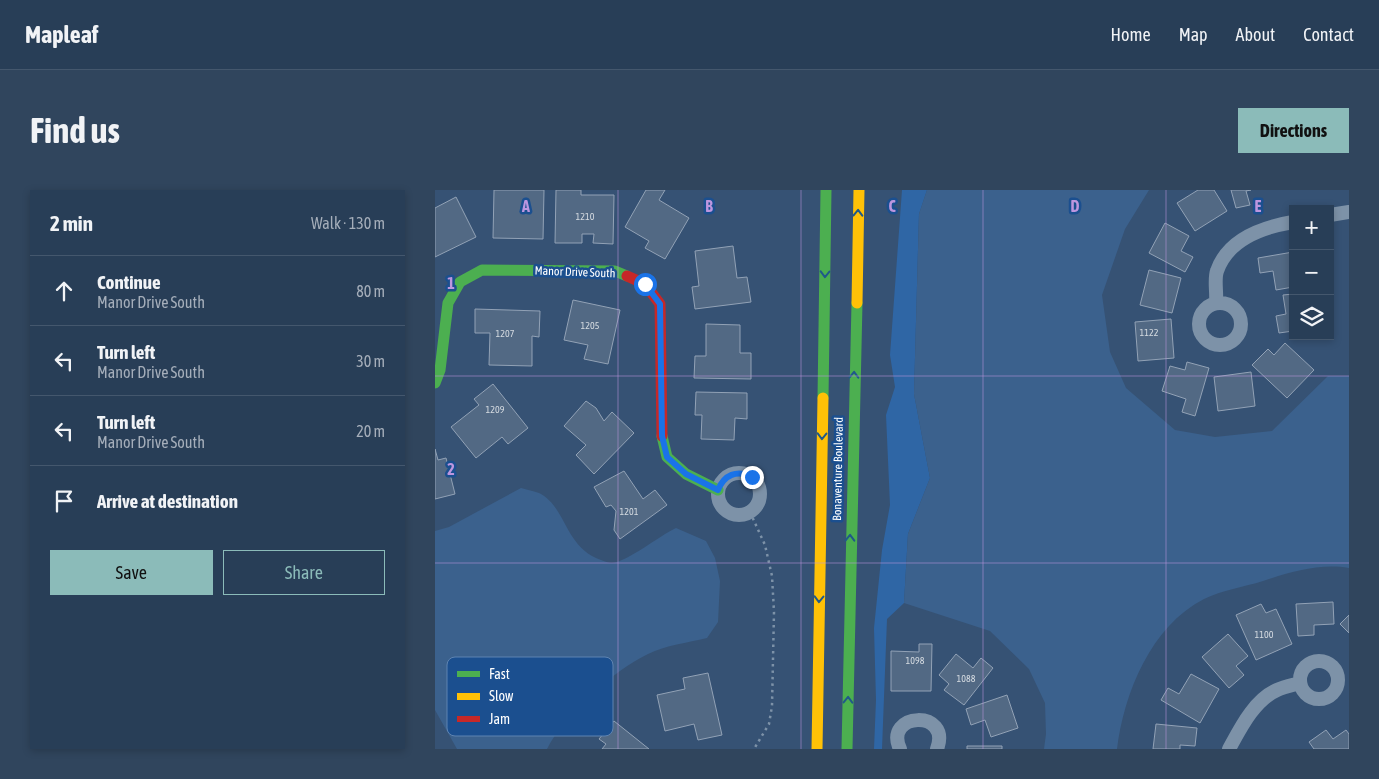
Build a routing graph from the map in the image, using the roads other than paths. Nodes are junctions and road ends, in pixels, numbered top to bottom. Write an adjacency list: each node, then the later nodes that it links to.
1 (826, 190): 10 (main road, Bonaventure Boulevard, one-way to 10)
2 (859, 190): 11 (main road, Bonaventure Boulevard, one-way to 2)
3 (1349, 212): 4 (street)
4 (1334, 214)
5 (1289, 223): 6 (street)
6 (1216, 302)
7 (435, 383): 8 (main road, Manor Drive South)
8 (718, 490): 8 (street)
9 (1300, 683): 14 (street)
10 (817, 749)
11 (847, 749)
12 (900, 749): 13 (street)
13 (937, 749)
14 (1229, 749)

